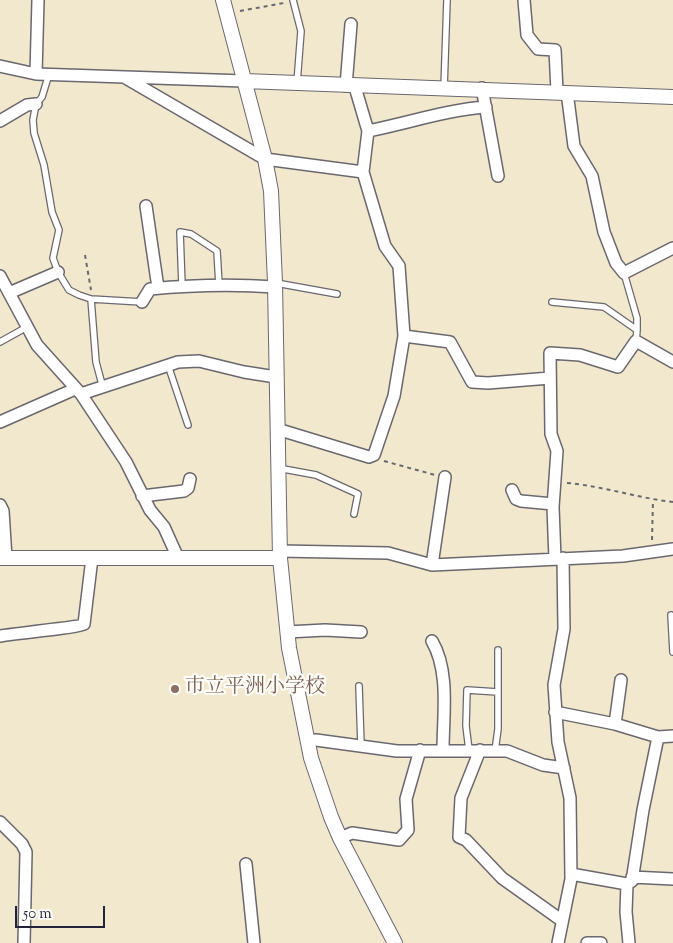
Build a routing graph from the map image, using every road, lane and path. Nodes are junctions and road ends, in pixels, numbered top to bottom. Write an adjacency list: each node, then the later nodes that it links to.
1 (38, 0): 8 (street)
2 (448, 0): 15 (lane)
3 (524, 0): 16 (street)
4 (292, 1): 5 (path); 12 (lane)
5 (225, 6): 11 (street)
6 (351, 24): 13 (street)
7 (0, 66): 8 (street)
8 (36, 74): 9 (street)
9 (49, 74): 10 (street); 18 (lane)
10 (124, 77): 11 (street); 22 (street)
11 (244, 81): 12 (street); 22 (street)
12 (296, 84): 13 (street)
13 (350, 86): 15 (street); 21 (street)
14 (482, 88): 15 (street); 16 (street); 19 (street)
15 (444, 89)
16 (562, 92): 17 (street); 29 (street)
17 (673, 97)
18 (36, 104): 20 (street); 28 (lane)
19 (486, 107): 21 (street); 24 (street)
20 (0, 121)
21 (368, 131): 23 (street)
22 (265, 159): 23 (street); 31 (street)
23 (363, 172): 41 (street)
24 (498, 176)
25 (146, 206): 34 (street)
26 (673, 248): 29 (street)
27 (85, 255): 37 (path)
28 (58, 272): 35 (street); 37 (lane)
29 (624, 272): 42 (lane)
30 (0, 276): 35 (street)
31 (276, 285): 33 (street); 36 (lane); 46 (street)
32 (182, 286): 33 (street); 33 (lane); 34 (street)
33 (219, 286)
34 (158, 288): 38 (street)
35 (9, 293): 40 (street)
36 (337, 294)
37 (91, 299): 38 (lane); 48 (lane)
38 (142, 302)
39 (552, 302): 42 (lane)
40 (27, 327): 43 (lane); 49 (street)
41 (404, 336): 47 (street); 53 (street)
42 (636, 336): 44 (street); 47 (street)
43 (0, 342)
44 (673, 362)
45 (167, 365): 46 (street); 48 (street); 51 (lane)
46 (276, 377): 52 (street)
47 (550, 378): 57 (street)
48 (102, 388): 49 (street)
49 (78, 391): 50 (street); 59 (street)
50 (0, 422)
51 (188, 425)
52 (278, 429): 53 (street); 54 (street)
53 (370, 457): 55 (path)
54 (278, 468): 64 (lane); 67 (street)
55 (445, 477): 72 (street)
56 (190, 479): 59 (street)
57 (554, 482): 60 (path); 62 (street)
58 (512, 490): 62 (street)
59 (142, 496): 70 (street)
60 (654, 500): 61 (path); 66 (path)
61 (673, 502)
62 (553, 504): 71 (street)
63 (0, 505): 68 (street)
64 (354, 514)
65 (673, 549): 66 (street)
66 (651, 552): 71 (street)
67 (280, 555): 70 (street); 72 (street); 74 (street)
68 (3, 558): 69 (street)
69 (92, 558): 70 (street); 76 (street)
70 (178, 558)
71 (559, 559): 72 (street); 83 (street)
72 (432, 565)
73 (671, 615): 79 (lane)
74 (287, 632): 75 (street); 87 (street)
75 (361, 632)
76 (0, 636)
77 (432, 641): 90 (street)
78 (498, 650): 82 (lane)
79 (673, 652)
80 (622, 680): 84 (street)
81 (359, 686): 88 (lane)
82 (498, 692): 91 (lane); 92 (lane)
83 (555, 712): 84 (street); 93 (street)
84 (615, 724): 86 (street)
85 (673, 736): 86 (street)
86 (658, 737): 99 (street)
87 (308, 741): 88 (street); 95 (street)
88 (361, 746): 89 (street)
89 (420, 750): 90 (street); 95 (street)
90 (443, 750): 91 (street)
91 (474, 750): 92 (street); 100 (street)
92 (495, 751): 93 (street)
93 (564, 768): 97 (street)
94 (0, 822): 101 (street)
95 (340, 838): 103 (street)
96 (246, 864): 102 (street)
97 (571, 874): 99 (street); 100 (street)
98 (673, 879): 99 (street)
99 (630, 880): 107 (street)
100 (561, 920): 104 (street)
101 (24, 943)
102 (254, 943)
103 (395, 943)
104 (558, 943)
105 (587, 943): 106 (street)
106 (601, 943)
107 (628, 943)

